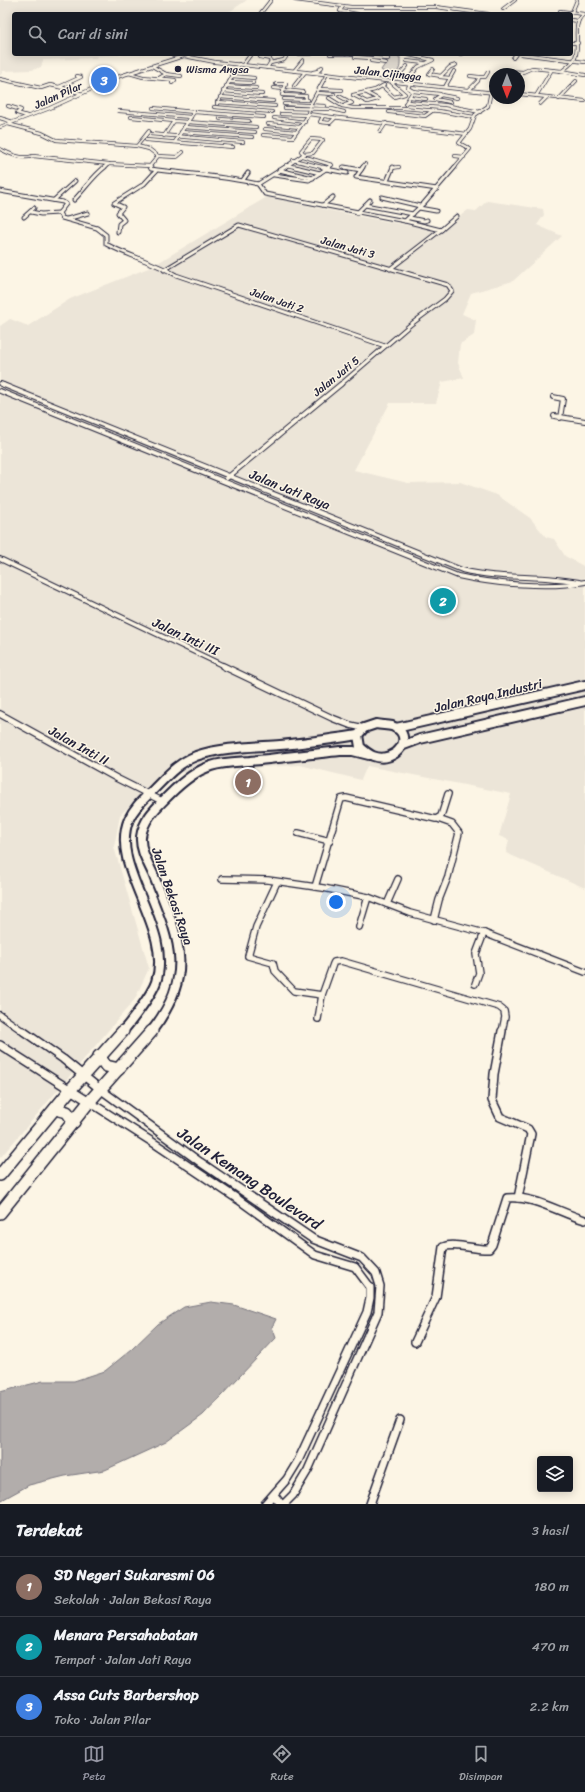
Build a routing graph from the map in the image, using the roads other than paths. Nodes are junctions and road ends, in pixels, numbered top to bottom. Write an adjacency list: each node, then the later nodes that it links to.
1 (271, 0): 10 (street)
2 (294, 0): 5 (street)
3 (515, 0): 8 (street)
4 (577, 0): 15 (street)
5 (343, 6): 6 (street); 11 (street)
6 (442, 8): 7 (street); 12 (street)
7 (447, 9): 13 (street); 14 (street)
8 (503, 9)
9 (560, 11): 15 (street)
10 (262, 12)
11 (346, 12)
12 (439, 12)
13 (445, 12)
14 (467, 12)
15 (572, 12)
16 (573, 12): 17 (street)
17 (585, 14): 19 (street)
18 (573, 20): 19 (street)
19 (578, 21): 21 (street)
20 (573, 43): 21 (street)
21 (578, 43): 33 (street)
22 (184, 56): 37 (street, Jalan Cijingga); 41 (street, Jalan Pilar)
23 (250, 56): 39 (street)
24 (355, 56): 29 (street)
25 (415, 56): 36 (street)
26 (536, 56): 33 (street)
27 (260, 57): 35 (street)
28 (286, 57): 35 (street)
29 (369, 59): 30 (street); 38 (street)
30 (388, 59)
31 (303, 60): 47 (street)
32 (407, 61): 36 (street)
33 (574, 61): 34 (street); 51 (street)
34 (585, 62)
35 (271, 63): 44 (street)
36 (425, 63): 43 (street)
37 (239, 64): 39 (street, Jalan Cijingga); 61 (street)
38 (386, 64)
39 (243, 65): 44 (street, Jalan Cijingga)
40 (456, 65): 62 (street)
41 (152, 66): 55 (street, Jalan Pilar); 56 (street)
42 (322, 67): 53 (street)
43 (418, 67): 67 (street); 68 (street)
44 (267, 68): 47 (street, Jalan Cijingga)
45 (532, 68): 49 (street); 50 (street); 70 (street)
46 (434, 69): 62 (street)
47 (294, 71): 52 (street, Jalan Cijingga)
48 (454, 71): 69 (street)
49 (525, 71)
50 (551, 71): 51 (street); 103 (street)
51 (561, 71): 58 (street)
52 (305, 72): 53 (street, Jalan Cijingga); 81 (street)
53 (311, 72): 57 (street, Jalan Cijingga)
54 (488, 72): 64 (street)
55 (129, 73): 65 (street); 96 (street, Jalan Pilar)
56 (166, 74): 60 (street); 65 (street)
57 (327, 74): 72 (street, Jalan Cijingga); 87 (street)
58 (585, 75)
59 (77, 76): 83 (street)
60 (181, 76)
61 (232, 76): 66 (street); 74 (street)
62 (441, 76): 69 (street)
63 (470, 76): 64 (street)
64 (479, 77): 90 (street)
65 (159, 78): 75 (street)
66 (254, 78)
67 (397, 78)
68 (409, 78)
69 (450, 78): 84 (street)
70 (525, 78)
71 (0, 79): 83 (street)
72 (396, 81): 77 (street); 78 (street, Jalan Cijingga)
73 (576, 81): 111 (street)
74 (229, 82): 76 (street); 80 (street)
75 (172, 83)
76 (253, 83)
77 (392, 83): 82 (street); 82 (street)
78 (410, 83): 84 (street, Jalan Cijingga); 92 (street)
79 (276, 84): 88 (street)
80 (226, 86): 85 (street); 91 (street)
81 (294, 86)
82 (382, 86): 94 (street)
83 (59, 87): 96 (street)
84 (445, 87): 90 (street, Jalan Cijingga)
85 (256, 88)
86 (273, 88): 88 (street)
87 (319, 89): 89 (street); 97 (street)
88 (283, 90): 93 (street); 113 (street)
89 (342, 90)
90 (469, 90): 95 (street, Jalan Cijingga)
91 (224, 91): 98 (street); 104 (street)
92 (413, 91): 100 (street); 105 (street)
93 (303, 92)
94 (364, 92): 94 (street)
95 (489, 92)
96 (80, 93): 146 (street, Jalan Pilar)
97 (317, 93): 99 (street); 114 (street)
98 (262, 94)
99 (334, 94)
100 (441, 95): 108 (street); 118 (street)
101 (525, 95): 103 (street)
102 (339, 96): 127 (street)
103 (536, 96): 106 (street)
104 (220, 97): 112 (street); 116 (street)
105 (410, 97): 110 (street); 117 (street)
106 (547, 97): 111 (street); 121 (street)
107 (328, 98): 127 (street)
108 (457, 98)
109 (284, 99): 113 (street)
110 (426, 99)
111 (559, 99): 115 (street)
112 (273, 100)
113 (306, 100): 114 (street)
114 (313, 100): 122 (street)
115 (585, 101)
116 (218, 102): 125 (street); 128 (street)
117 (407, 102): 123 (street); 130 (street)
118 (455, 103)
119 (284, 104): 122 (street)
120 (490, 104): 139 (street)
121 (540, 104)
122 (310, 105): 126 (street); 131 (street)
123 (443, 105): 134 (street); 139 (street)
124 (8, 106): 146 (street)
125 (275, 106)
126 (325, 106)
127 (342, 106): 130 (street)
128 (214, 107): 136 (street); 140 (street)
129 (153, 108): 135 (street)
130 (402, 108): 133 (street); 141 (street)
131 (308, 110): 137 (street); 144 (street); 145 (street)
132 (119, 111): 150 (street)
133 (432, 111): 134 (street); 141 (street)
134 (439, 111): 152 (street)
135 (194, 112): 140 (street); 150 (street)
136 (272, 112)
137 (344, 112)
138 (389, 112): 141 (street)
139 (480, 112): 152 (street)
140 (211, 113): 142 (street)
141 (400, 113)
142 (223, 114): 147 (street); 156 (street)
143 (281, 114): 144 (street)
144 (286, 114): 145 (street)
145 (308, 115): 148 (street); 162 (street)
146 (28, 116): 160 (street, Jalan Pilar)
147 (252, 116): 151 (street); 159 (street)
148 (323, 116): 155 (street); 155 (street)
149 (131, 117): 158 (street)
150 (191, 117): 161 (street)
151 (264, 117)
152 (474, 117): 179 (street)
153 (0, 118): 160 (street)
154 (274, 118): 157 (street)
155 (335, 118): 163 (street)
156 (220, 119): 159 (street); 165 (street)
157 (285, 120): 162 (street); 167 (street)
158 (174, 121): 161 (street); 181 (street)
159 (249, 121): 169 (street)
160 (13, 122): 164 (street, Jalan Pilar)
161 (187, 122): 165 (street); 170 (street)
162 (304, 122): 172 (street)
163 (386, 123): 178 (street); 179 (street)
164 (8, 124): 168 (street, Jalan Pilar); 190 (street)
165 (217, 124): 169 (street)
166 (268, 124): 167 (street)
167 (282, 125): 172 (street); 174 (street)
168 (0, 126)
169 (246, 126): 171 (street)
170 (184, 127): 175 (street); 176 (street)
171 (256, 127)
172 (300, 127): 177 (street)
173 (265, 129): 174 (street)
174 (278, 131): 177 (street); 182 (street)
175 (181, 132): 183 (street); 184 (street)
176 (255, 132)
177 (296, 132): 182 (street)
178 (380, 132)
179 (467, 134): 188 (street)
180 (263, 135): 182 (street)
181 (164, 136): 183 (street); 190 (street)
182 (276, 136)
183 (178, 137): 186 (street); 187 (street)
184 (252, 137)
185 (146, 140): 186 (street)
186 (175, 142): 191 (street)
187 (243, 142)
188 (459, 143): 189 (street); 197 (street)
189 (454, 144)
190 (137, 146): 195 (street)
191 (233, 146)
192 (0, 149): 200 (street)
193 (183, 152): 195 (street)
194 (302, 154): 194 (street); 198 (street); 201 (street)
195 (158, 156): 204 (street)
196 (455, 156): 197 (street)
197 (464, 157): 220 (street)
198 (294, 160): 203 (street); 207 (street)
199 (336, 162): 201 (street)
200 (109, 164): 204 (street); 225 (street)
201 (331, 164): 207 (street)
202 (365, 164): 210 (street)
203 (286, 165): 209 (street); 212 (street)
204 (150, 166): 208 (street)
205 (343, 167): 210 (street)
206 (399, 167): 218 (street)
207 (326, 169): 212 (street); 213 (street)
208 (156, 170): 216 (street); 246 (street)
209 (280, 170): 214 (street); 215 (street)
210 (360, 170): 218 (street)
211 (248, 173): 216 (street)
212 (320, 173): 215 (street)
213 (347, 173)
214 (274, 175): 215 (street); 219 (street)
215 (313, 178)
216 (243, 180): 219 (street)
217 (75, 181): 224 (street)
218 (387, 181): 220 (street)
219 (258, 184): 227 (street)
220 (437, 189): 230 (street)
221 (0, 191): 224 (street)
222 (333, 197): 227 (street)
223 (382, 197): 230 (street)
224 (54, 200): 236 (street)
225 (74, 200)
226 (370, 200): 229 (street)
227 (323, 205): 232 (street)
228 (349, 205): 232 (street)
229 (365, 205): 237 (street); 238 (street)
230 (420, 207): 235 (street); 238 (street)
231 (34, 208): 233 (street)
232 (344, 210): 237 (street)
233 (31, 212): 236 (street); 240 (street)
234 (88, 212): 242 (street)
235 (436, 212)
236 (59, 213): 242 (street)
237 (357, 213): 244 (street)
238 (413, 214): 241 (street)
239 (457, 216): 245 (street)
240 (24, 217)
241 (410, 218): 243 (street); 244 (street)
242 (64, 219): 248 (street, Jalan Jati 2)
243 (427, 220)
244 (406, 221): 245 (street)
245 (442, 230): 247 (street)
246 (118, 232)
247 (390, 269): 248 (street, Jalan Jati 3); 249 (street, Jalan Jati 3)
248 (164, 270): 250 (street, Jalan Jati 2)
249 (451, 288): 250 (street, Jalan Jati 5)
250 (385, 346): 259 (street, Jalan Jati 5)
251 (0, 384): 257 (street, Jalan Jati Raya)
252 (0, 391): 258 (street, Jalan Jati Raya)
253 (553, 397): 255 (street)
254 (554, 416): 255 (street)
255 (560, 418): 256 (street)
256 (585, 421)
257 (140, 440): 258 (street); 259 (street, Jalan Jati Raya)
258 (133, 446): 260 (street, Jalan Jati Raya)
259 (229, 476): 260 (street, Jalan Jati 5); 262 (street, Jalan Jati Raya)
260 (223, 482): 265 (street, Jalan Jati Raya)
261 (0, 559): 269 (street, Jalan Inti III)
262 (508, 577): 263 (street, Jalan Jati Raya); 265 (street)
263 (580, 582): 264 (street, Jalan Jati Raya); 265 (street, Jalan Jati Raya)
264 (585, 582)
265 (510, 583)
266 (585, 685): 270 (main road, Jalan Raya Industri)
267 (585, 701): 272 (main road, Jalan Raya Industri)
268 (0, 714): 274 (street, Jalan Inti II)
269 (364, 728): 270 (main road); 271 (main road)
270 (396, 728): 272 (main road)
271 (358, 735): 273 (main road); 274 (main road)
272 (404, 745): 273 (main road)
273 (369, 755): 276 (main road, Jalan Bekasi Raya)
274 (149, 794): 276 (street, Jalan Inti II); 295 (main road)
275 (448, 794): 277 (street)
276 (162, 801): 296 (main road, Jalan Bekasi Raya)
277 (438, 819): 279 (street); 286 (street)
278 (298, 833): 279 (street)
279 (330, 841): 283 (street)
280 (222, 879): 282 (street)
281 (398, 879): 285 (street)
282 (277, 882): 283 (street); 291 (street)
283 (315, 887): 284 (street)
284 (368, 897): 285 (street); 287 (street)
285 (388, 904): 286 (street)
286 (434, 920): 288 (street)
287 (359, 927)
288 (484, 933): 289 (street); 290 (street)
289 (585, 972)
290 (475, 984)
291 (322, 995): 293 (street); 304 (street)
292 (0, 1015): 297 (street, Jalan Kemang Boulevard)
293 (318, 1019)
294 (0, 1045): 298 (street, Jalan Kemang Boulevard)
295 (100, 1056): 296 (main road); 297 (main road)
296 (119, 1069): 299 (main road, Jalan Bekasi Raya)
297 (83, 1075): 298 (main road); 299 (street, Jalan Kemang Boulevard)
298 (71, 1089): 300 (street, Jalan Kemang Boulevard); 301 (main road)
299 (100, 1089): 300 (main road, Jalan Bekasi Raya); 312 (street, Jalan Kemang Boulevard)
300 (89, 1103): 302 (main road, Jalan Bekasi Raya); 309 (street, Jalan Kemang Boulevard)
301 (55, 1109): 302 (main road); 303 (main road)
302 (74, 1122): 305 (main road, Jalan Bekasi Raya)
303 (0, 1175)
304 (518, 1198): 306 (street); 307 (street)
305 (0, 1213)
306 (585, 1220)
307 (415, 1342)
308 (400, 1420): 313 (street)
309 (274, 1495): 310 (street, Jalan Kemang Boulevard); 311 (street)
310 (265, 1504)
311 (281, 1504)
312 (284, 1504)
313 (370, 1504)

